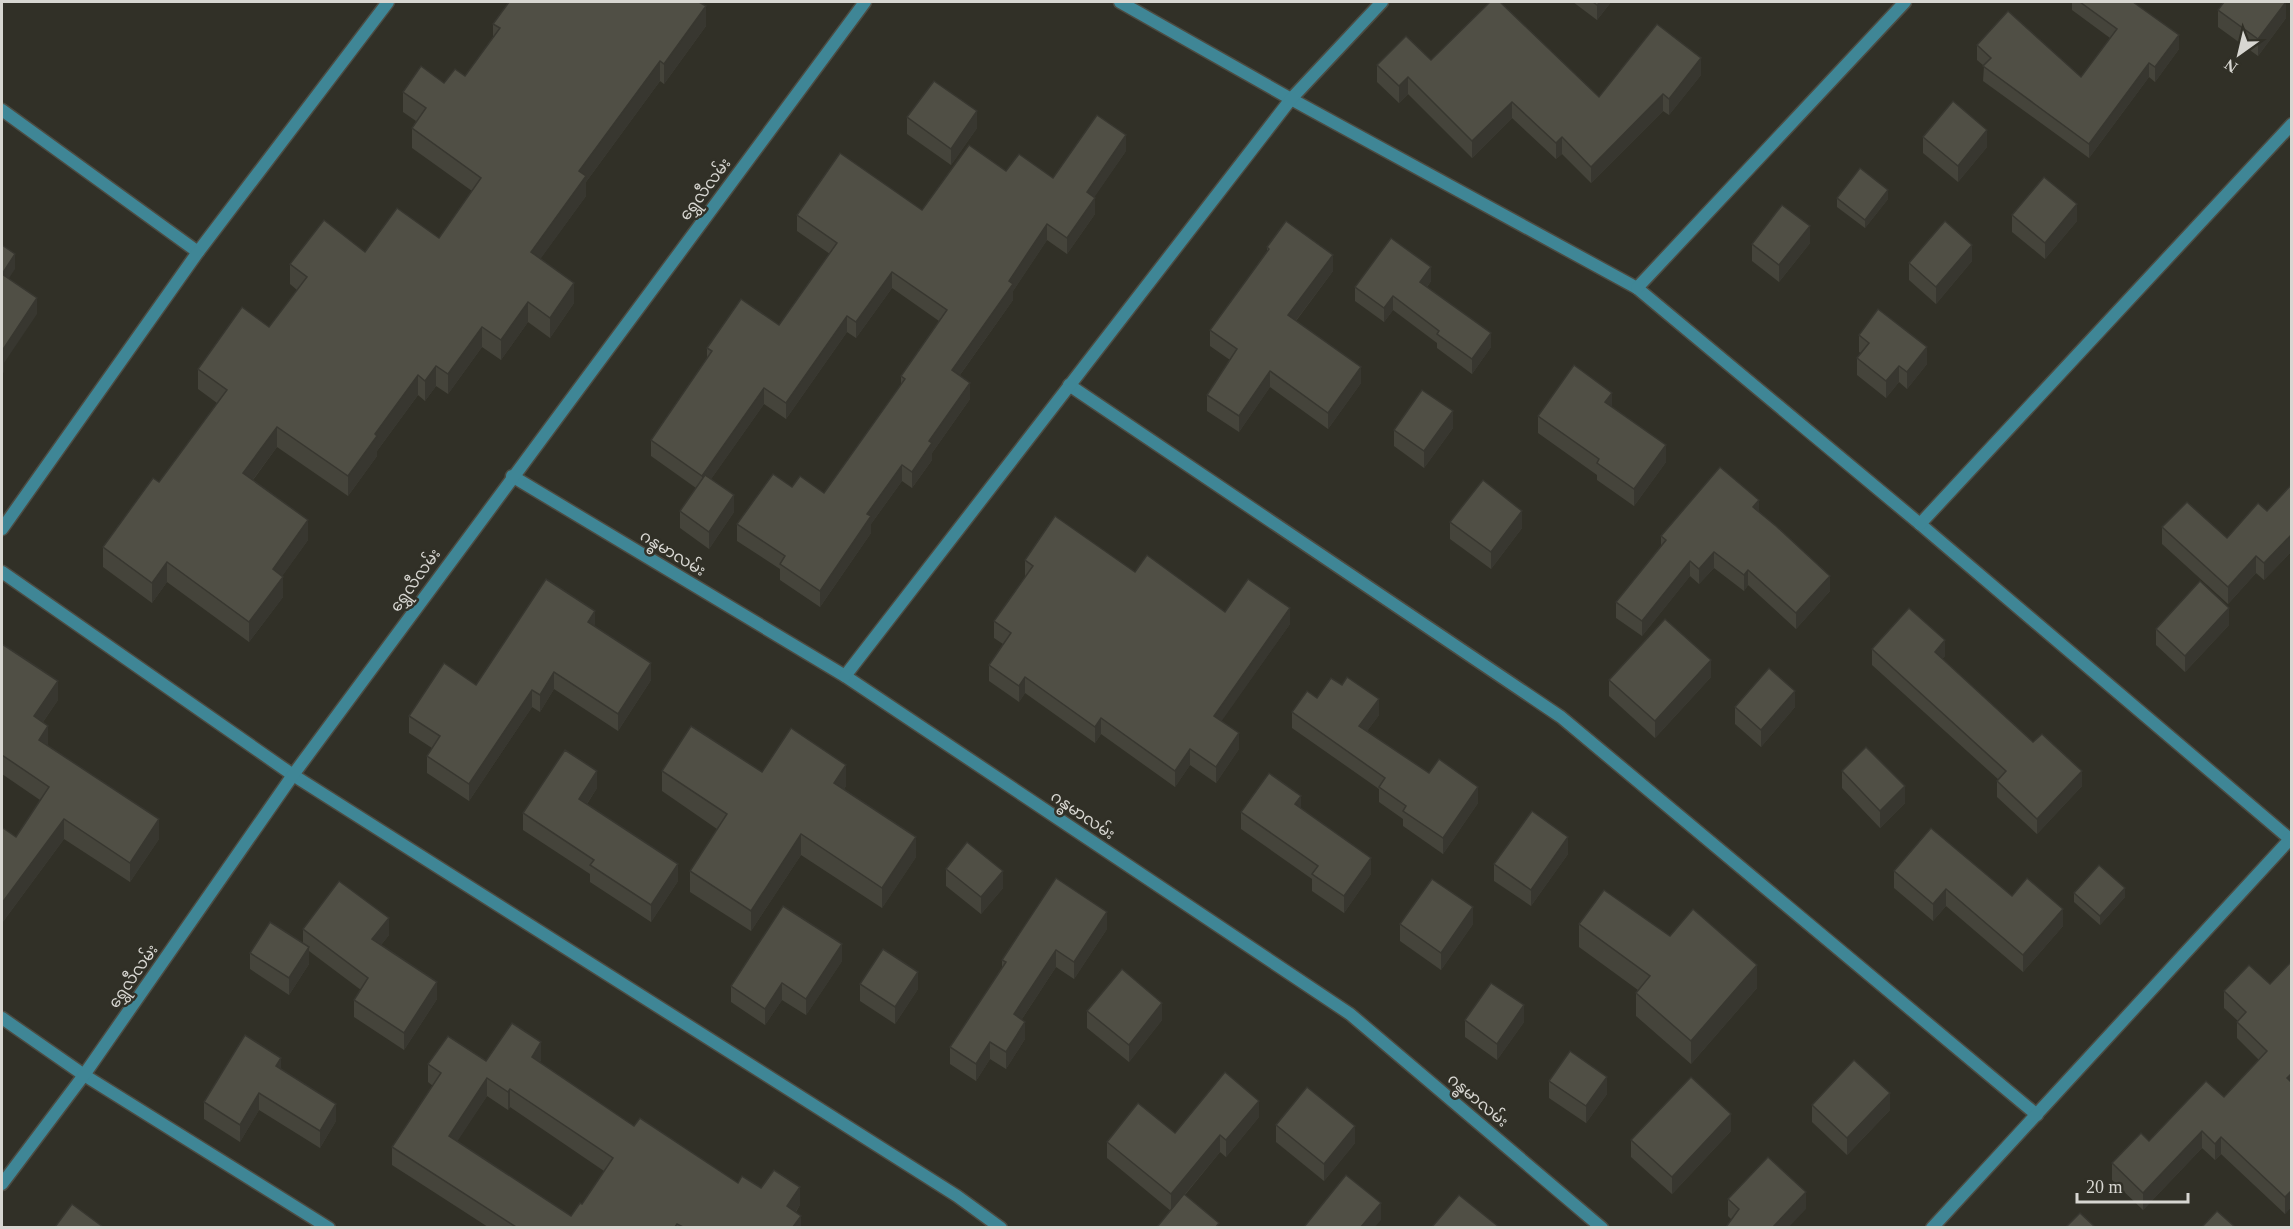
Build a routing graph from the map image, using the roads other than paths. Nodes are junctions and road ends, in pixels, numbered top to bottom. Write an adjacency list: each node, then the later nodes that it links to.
1 (388, 2): 9 (street)
2 (865, 2): 12 (street, ရွှေလီလမ်း)
3 (1120, 2): 6 (street)
4 (1382, 2): 6 (street)
5 (1905, 2): 10 (street)
6 (1291, 99): 10 (street); 11 (street)
7 (2, 110): 9 (street)
8 (2292, 124): 13 (street)
9 (198, 252): 14 (street)
10 (1637, 288): 13 (street)
11 (1069, 385): 16 (street); 21 (street)
12 (512, 476): 16 (street, ဂန္ဓမာလမ်း); 17 (street, ရွှေလီလမ်း)
13 (1920, 524): 18 (street)
14 (2, 529)
15 (2, 572): 17 (street)
16 (845, 676): 25 (street, ဂန္ဓမာလမ်း)
17 (293, 775): 20 (street, ရွှေလီလမ်း); 24 (street)
18 (2291, 838): 21 (street)
19 (2, 1018): 20 (street)
20 (84, 1075): 22 (street, ရွှေလီလမ်း); 23 (street)
21 (2037, 1115): 26 (street)
22 (2, 1184)
23 (329, 1227)
24 (1001, 1227)
25 (1602, 1227)
26 (1932, 1227)

